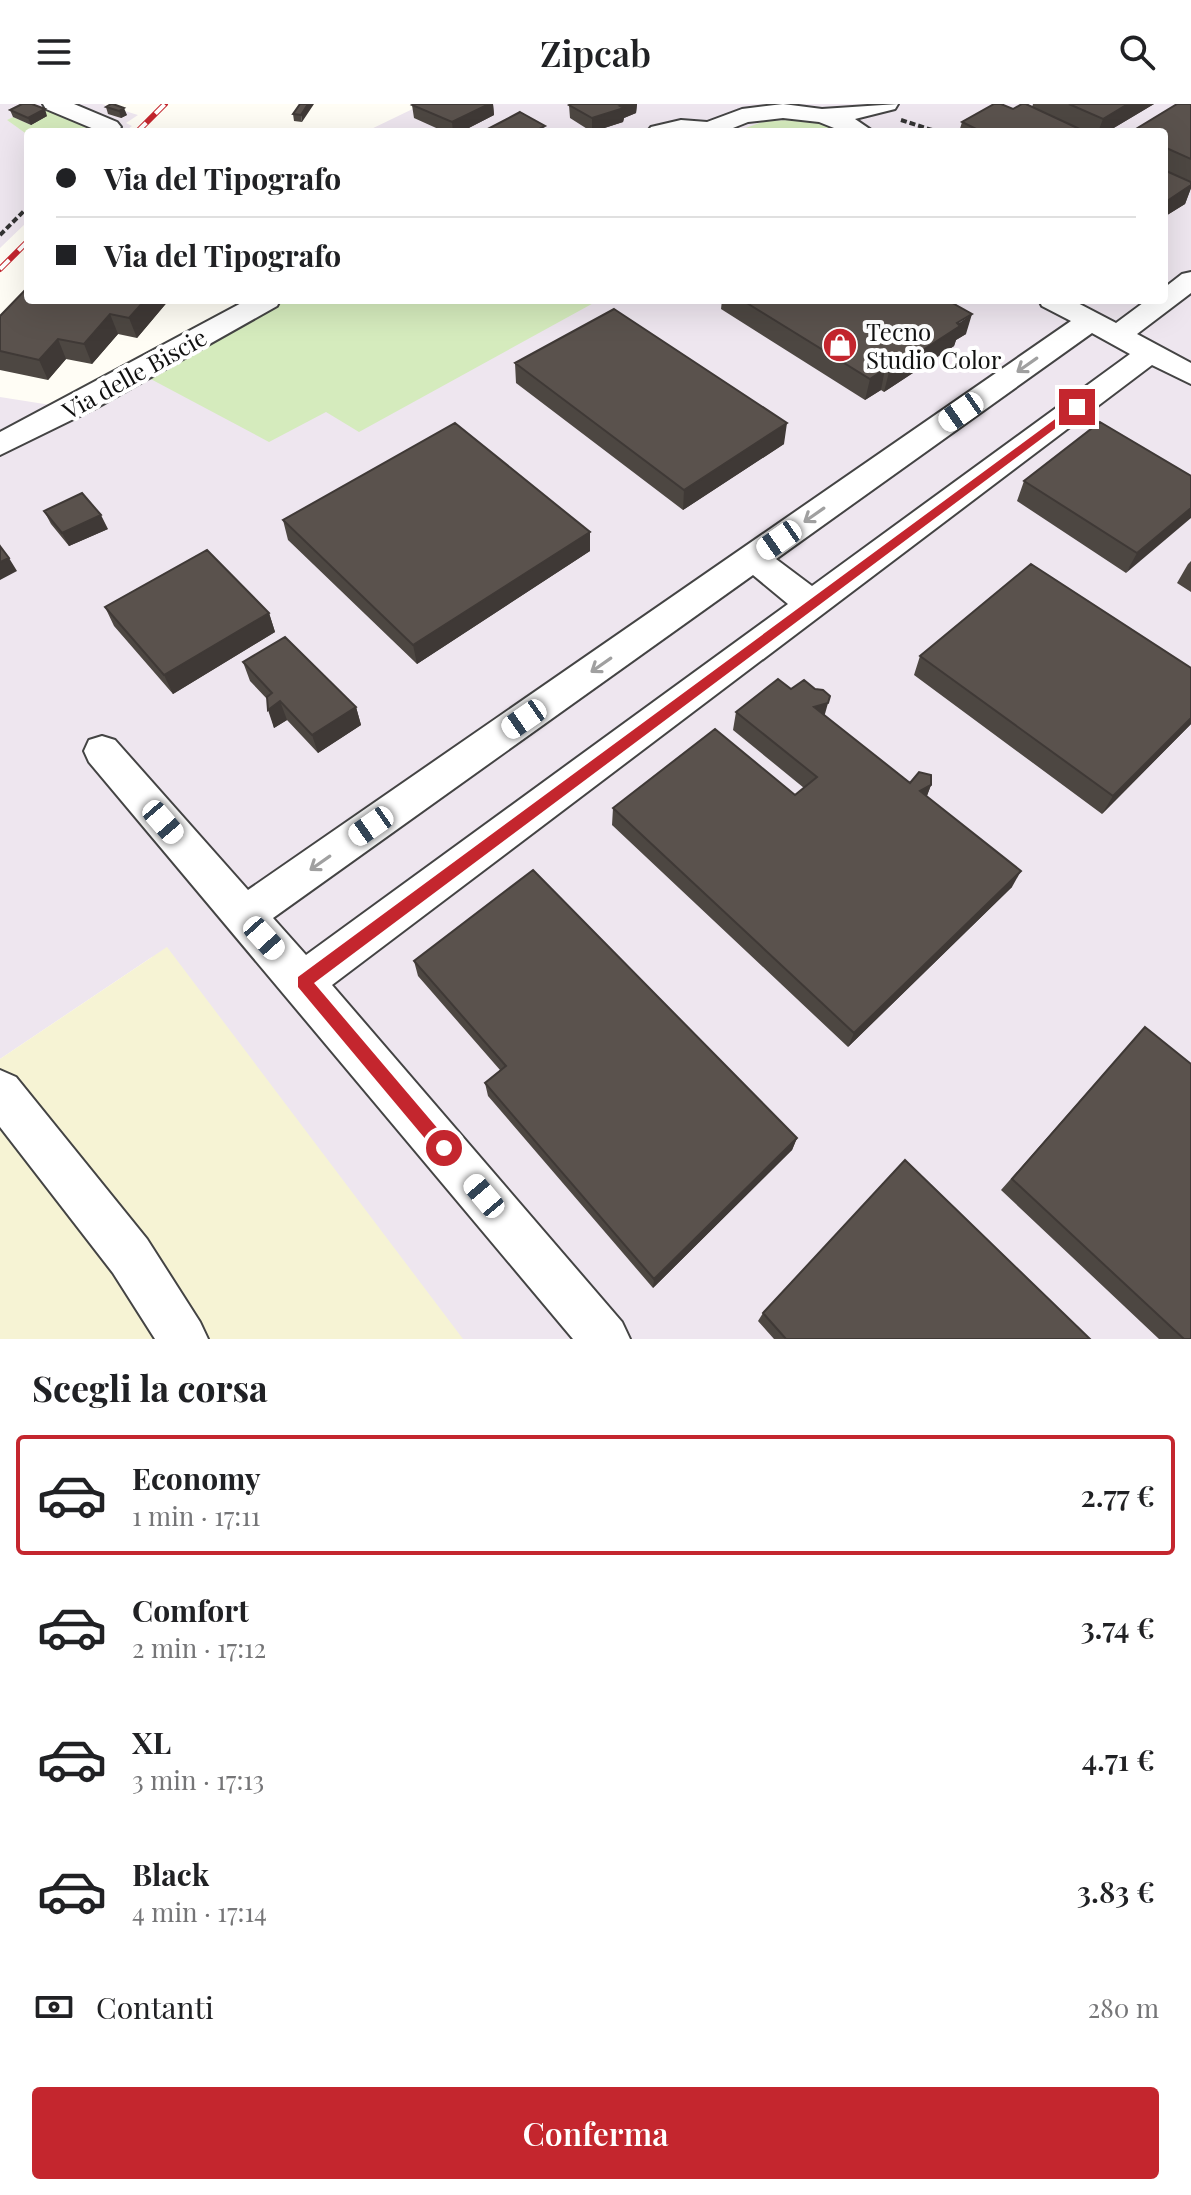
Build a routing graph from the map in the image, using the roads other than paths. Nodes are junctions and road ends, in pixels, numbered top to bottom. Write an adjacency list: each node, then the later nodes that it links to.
1 (54, 104): 5 (street)
2 (686, 104): 7 (street)
3 (896, 109): 4 (street); 9 (street)
4 (821, 115): 7 (street); 8 (street)
5 (109, 127)
6 (677, 128): 7 (street)
7 (710, 128)
8 (852, 128)
9 (880, 128)
10 (1191, 280): 11 (street)
11 (1168, 293)
12 (260, 304): 18 (street, Via delle Biscie)
13 (1059, 304): 15 (street)
14 (1148, 304): 15 (street)
15 (1104, 328): 16 (street); 19 (street, one-way to 19)
16 (1150, 353): 17 (street); 20 (street)
17 (1191, 375)
18 (0, 445)
19 (753, 558): 20 (street); 22 (street, one-way to 22)
20 (811, 604): 23 (street)
21 (102, 751): 22 (street)
22 (244, 916): 23 (street)
23 (303, 982): 26 (street)
24 (0, 1092): 25 (street)
25 (183, 1339)
26 (605, 1339)

